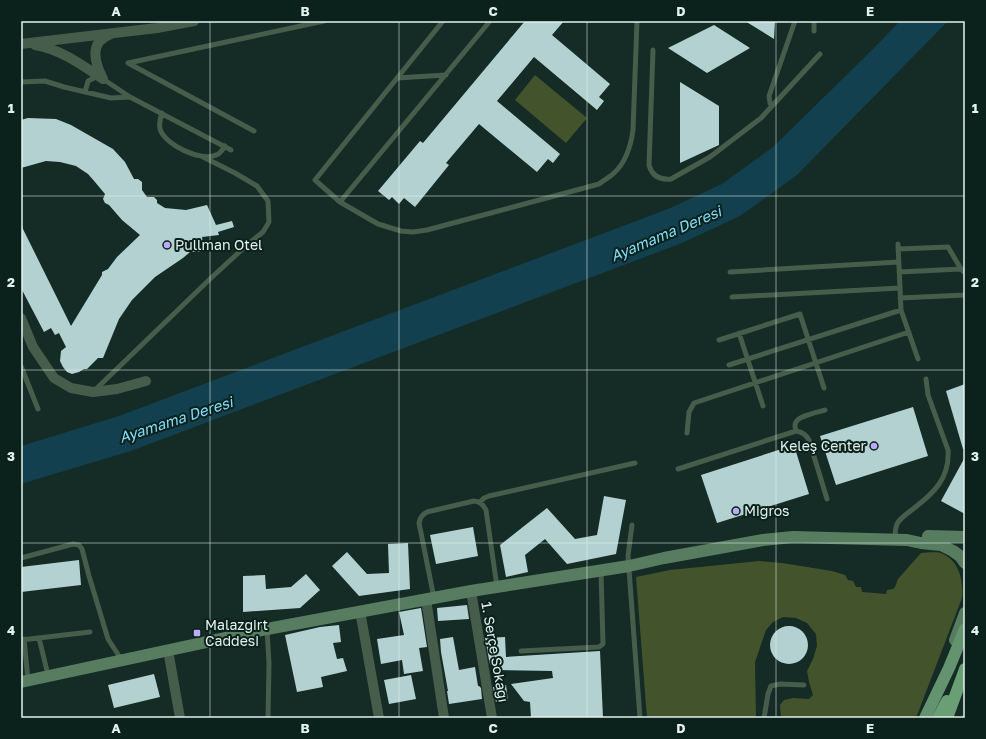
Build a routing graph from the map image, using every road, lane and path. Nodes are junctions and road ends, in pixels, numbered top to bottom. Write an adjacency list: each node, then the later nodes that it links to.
1 (194, 21): 9 (street)
2 (324, 21): 21 (lane)
3 (443, 21): 15 (lane)
4 (490, 21): 13 (lane)
5 (637, 21): 25 (lane)
6 (795, 21): 19 (lane)
7 (814, 21): 8 (lane)
8 (814, 31)
9 (116, 32): 10 (street); 14 (street)
10 (24, 44): 14 (street)
11 (653, 50): 19 (lane)
12 (820, 54): 19 (lane)
13 (446, 75): 15 (lane); 25 (lane)
14 (100, 78): 17 (lane); 18 (lane)
15 (397, 78): 25 (lane)
16 (21, 82): 17 (lane)
17 (85, 92): 18 (lane)
18 (130, 97): 20 (lane)
19 (772, 106)
20 (162, 113): 22 (lane); 24 (lane)
21 (254, 130)
22 (225, 146): 23 (lane); 24 (lane)
23 (231, 150)
24 (203, 157): 49 (lane)
25 (340, 202)
26 (898, 262): 27 (lane); 28 (lane); 29 (lane)
27 (963, 271): 29 (lane)
28 (730, 272)
29 (899, 272): 30 (lane)
30 (900, 288): 32 (lane); 33 (lane)
31 (965, 295): 33 (lane)
32 (732, 297)
33 (900, 298): 34 (lane)
34 (901, 310): 36 (lane); 39 (lane)
35 (21, 318): 49 (street)
36 (909, 332): 41 (lane); 42 (lane)
37 (739, 333): 38 (lane); 39 (lane); 40 (lane)
38 (719, 340)
39 (808, 340): 40 (lane); 42 (lane)
40 (748, 359): 43 (lane); 47 (lane)
41 (918, 359)
42 (816, 363): 47 (lane); 48 (lane)
43 (729, 364)
44 (21, 366): 51 (lane)
45 (926, 379): 61 (lane)
46 (146, 381): 49 (street)
47 (756, 383): 50 (lane); 54 (lane)
48 (824, 388)
49 (93, 392)
50 (763, 406)
51 (38, 409)
52 (825, 410): 53 (lane)
53 (796, 431): 56 (lane); 57 (lane)
54 (687, 433)
55 (635, 463): 58 (lane)
56 (678, 469)
57 (827, 499)
58 (480, 502): 66 (lane); 68 (lane)
59 (632, 525): 64 (lane)
60 (965, 537): 61 (main road)
61 (901, 540): 63 (main road); 64 (main road)
62 (21, 558): 78 (lane)
63 (965, 563)
64 (629, 566): 65 (main road); 89 (lane)
65 (601, 571): 66 (main road); 77 (lane)
66 (496, 587): 67 (main road)
67 (470, 591): 68 (main road); 88 (street, 1. Serçe Sokağı)
68 (430, 598): 69 (main road); 87 (street)
69 (360, 611): 71 (main road); 86 (street)
70 (965, 613): 79 (main road)
71 (267, 628): 76 (main road); 85 (lane)
72 (965, 629): 79 (main road)
73 (90, 632): 74 (lane)
74 (39, 638): 75 (lane); 81 (lane)
75 (22, 640): 82 (lane)
76 (168, 650): 78 (main road); 84 (street)
77 (520, 651)
78 (122, 660): 81 (main road)
79 (949, 668): 91 (main road)
80 (963, 674): 92 (highway); 93 (highway)
81 (48, 676): 82 (main road)
82 (24, 681)
83 (804, 685): 90 (lane)
84 (180, 718)
85 (268, 718)
86 (379, 718)
87 (444, 718)
88 (492, 718)
89 (640, 718)
90 (764, 718)
91 (926, 718)
92 (938, 718)
93 (947, 718)

